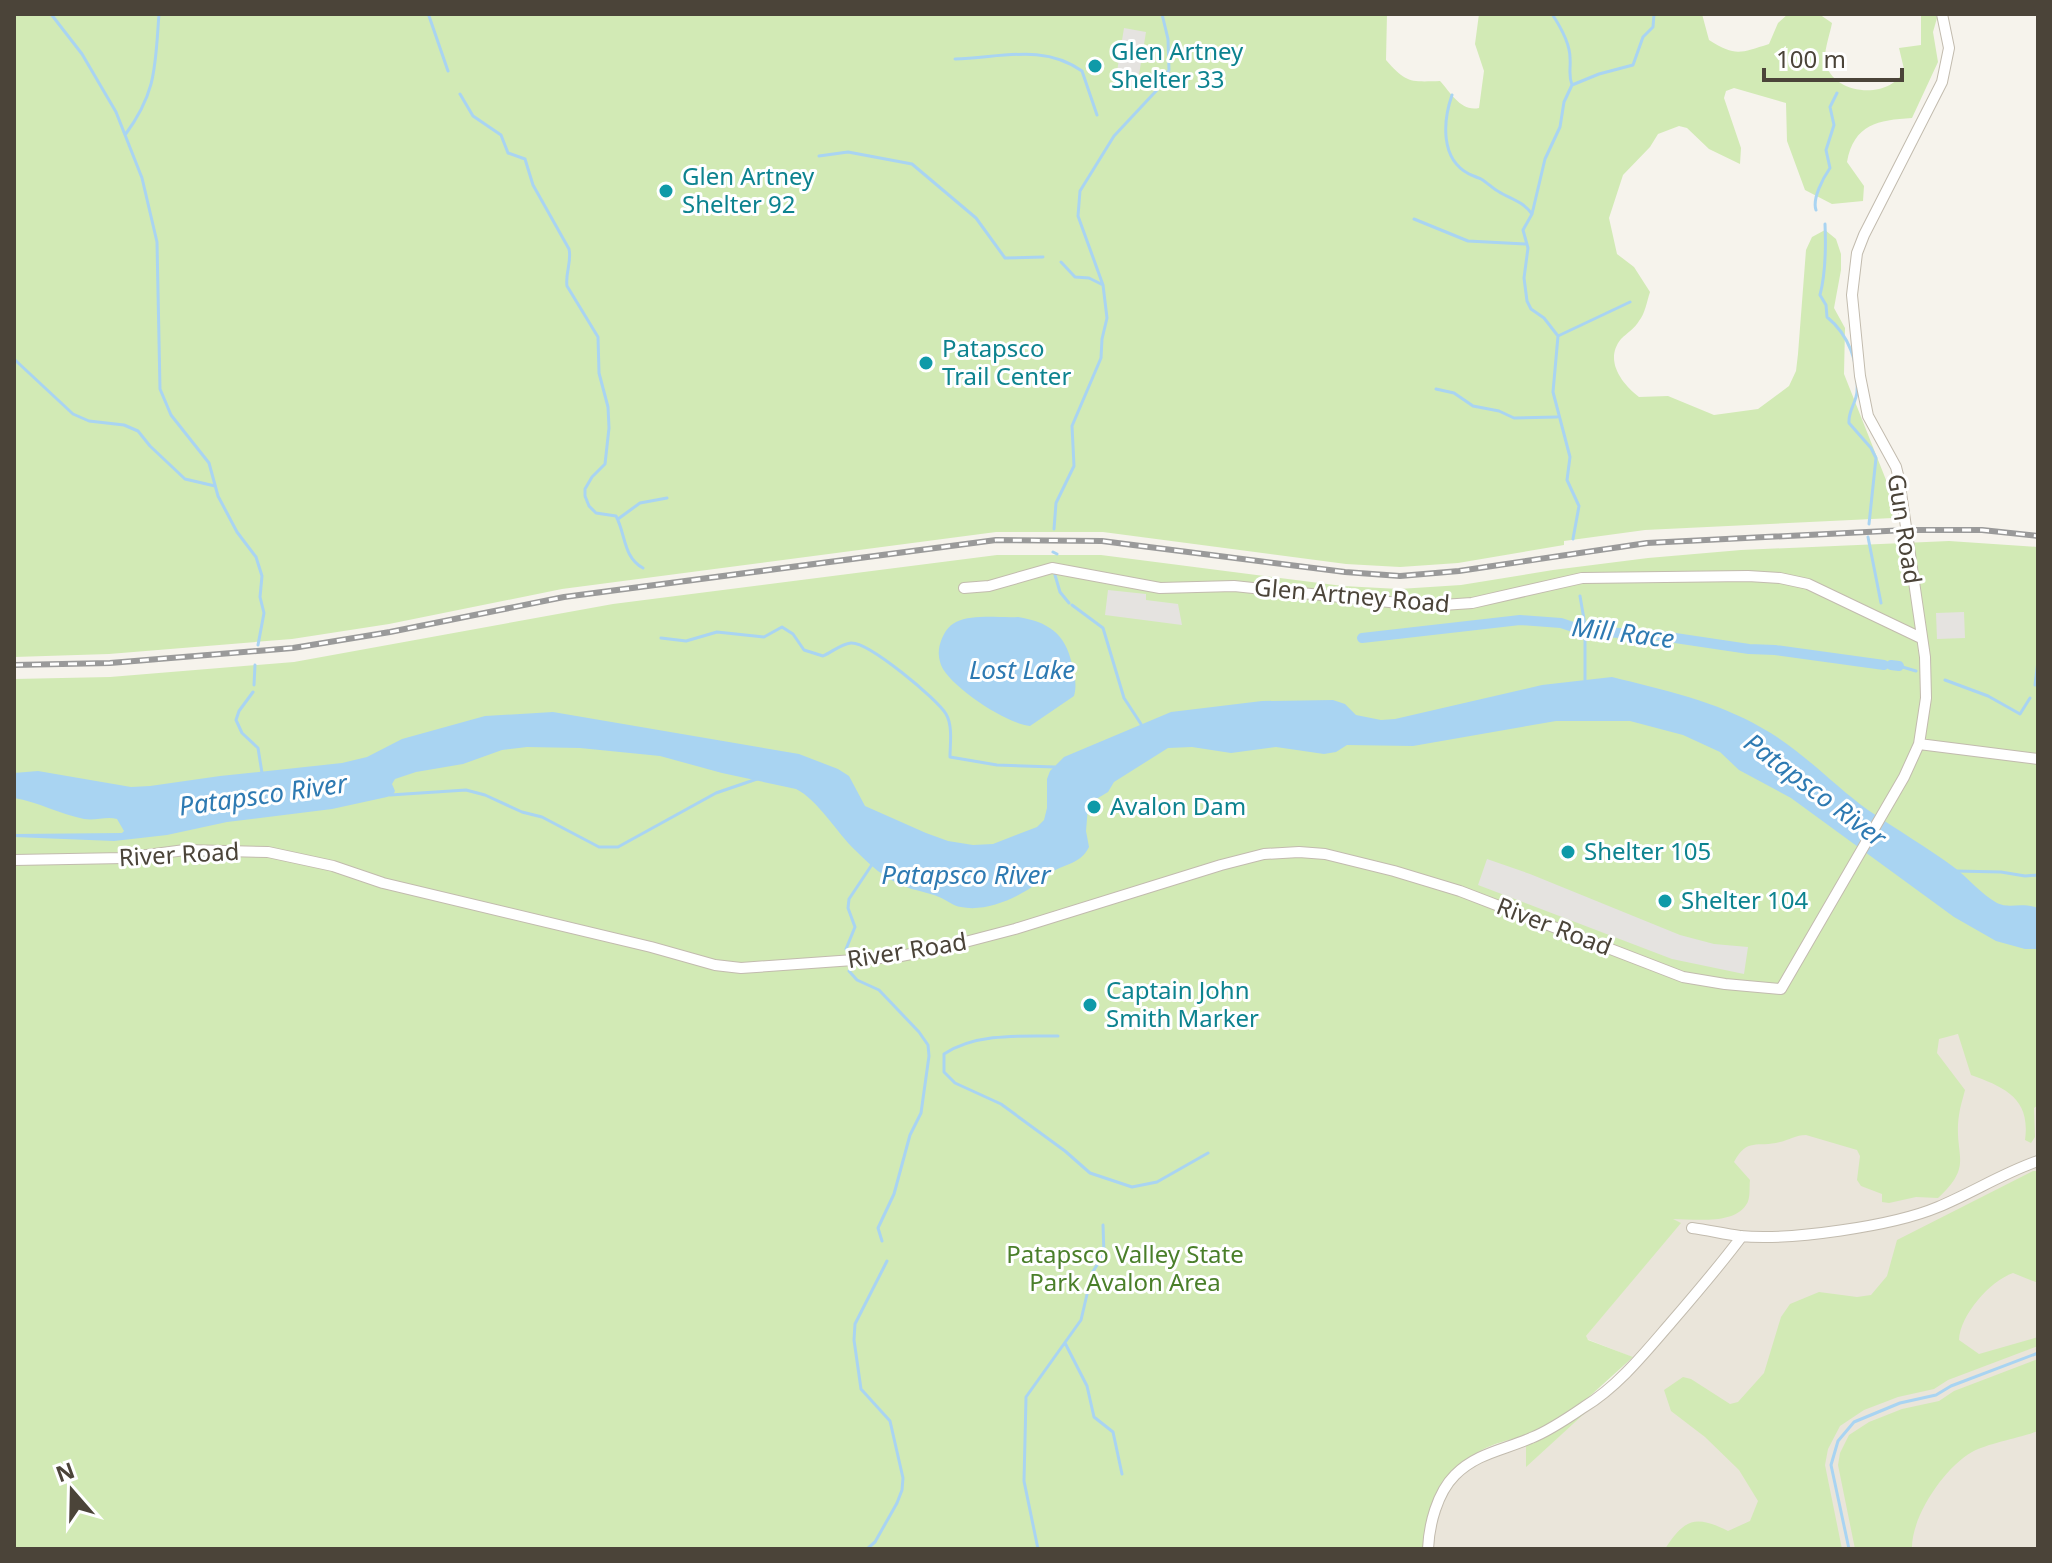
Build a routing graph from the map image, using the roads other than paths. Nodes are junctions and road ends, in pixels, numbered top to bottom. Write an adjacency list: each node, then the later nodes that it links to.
1 (1942, 14): 3 (street, Gun Road)
2 (964, 588): 3 (street, Glen Artney Road)
3 (1921, 638): 4 (street, Gun Road)
4 (1919, 744): 5 (street); 7 (street, Gun Road)
5 (2038, 759)
6 (14, 860): 7 (street, River Road)
7 (1781, 989)
8 (2038, 1161): 10 (street)
9 (1692, 1228): 10 (street)
10 (1742, 1236): 11 (street)
11 (1428, 1549)

